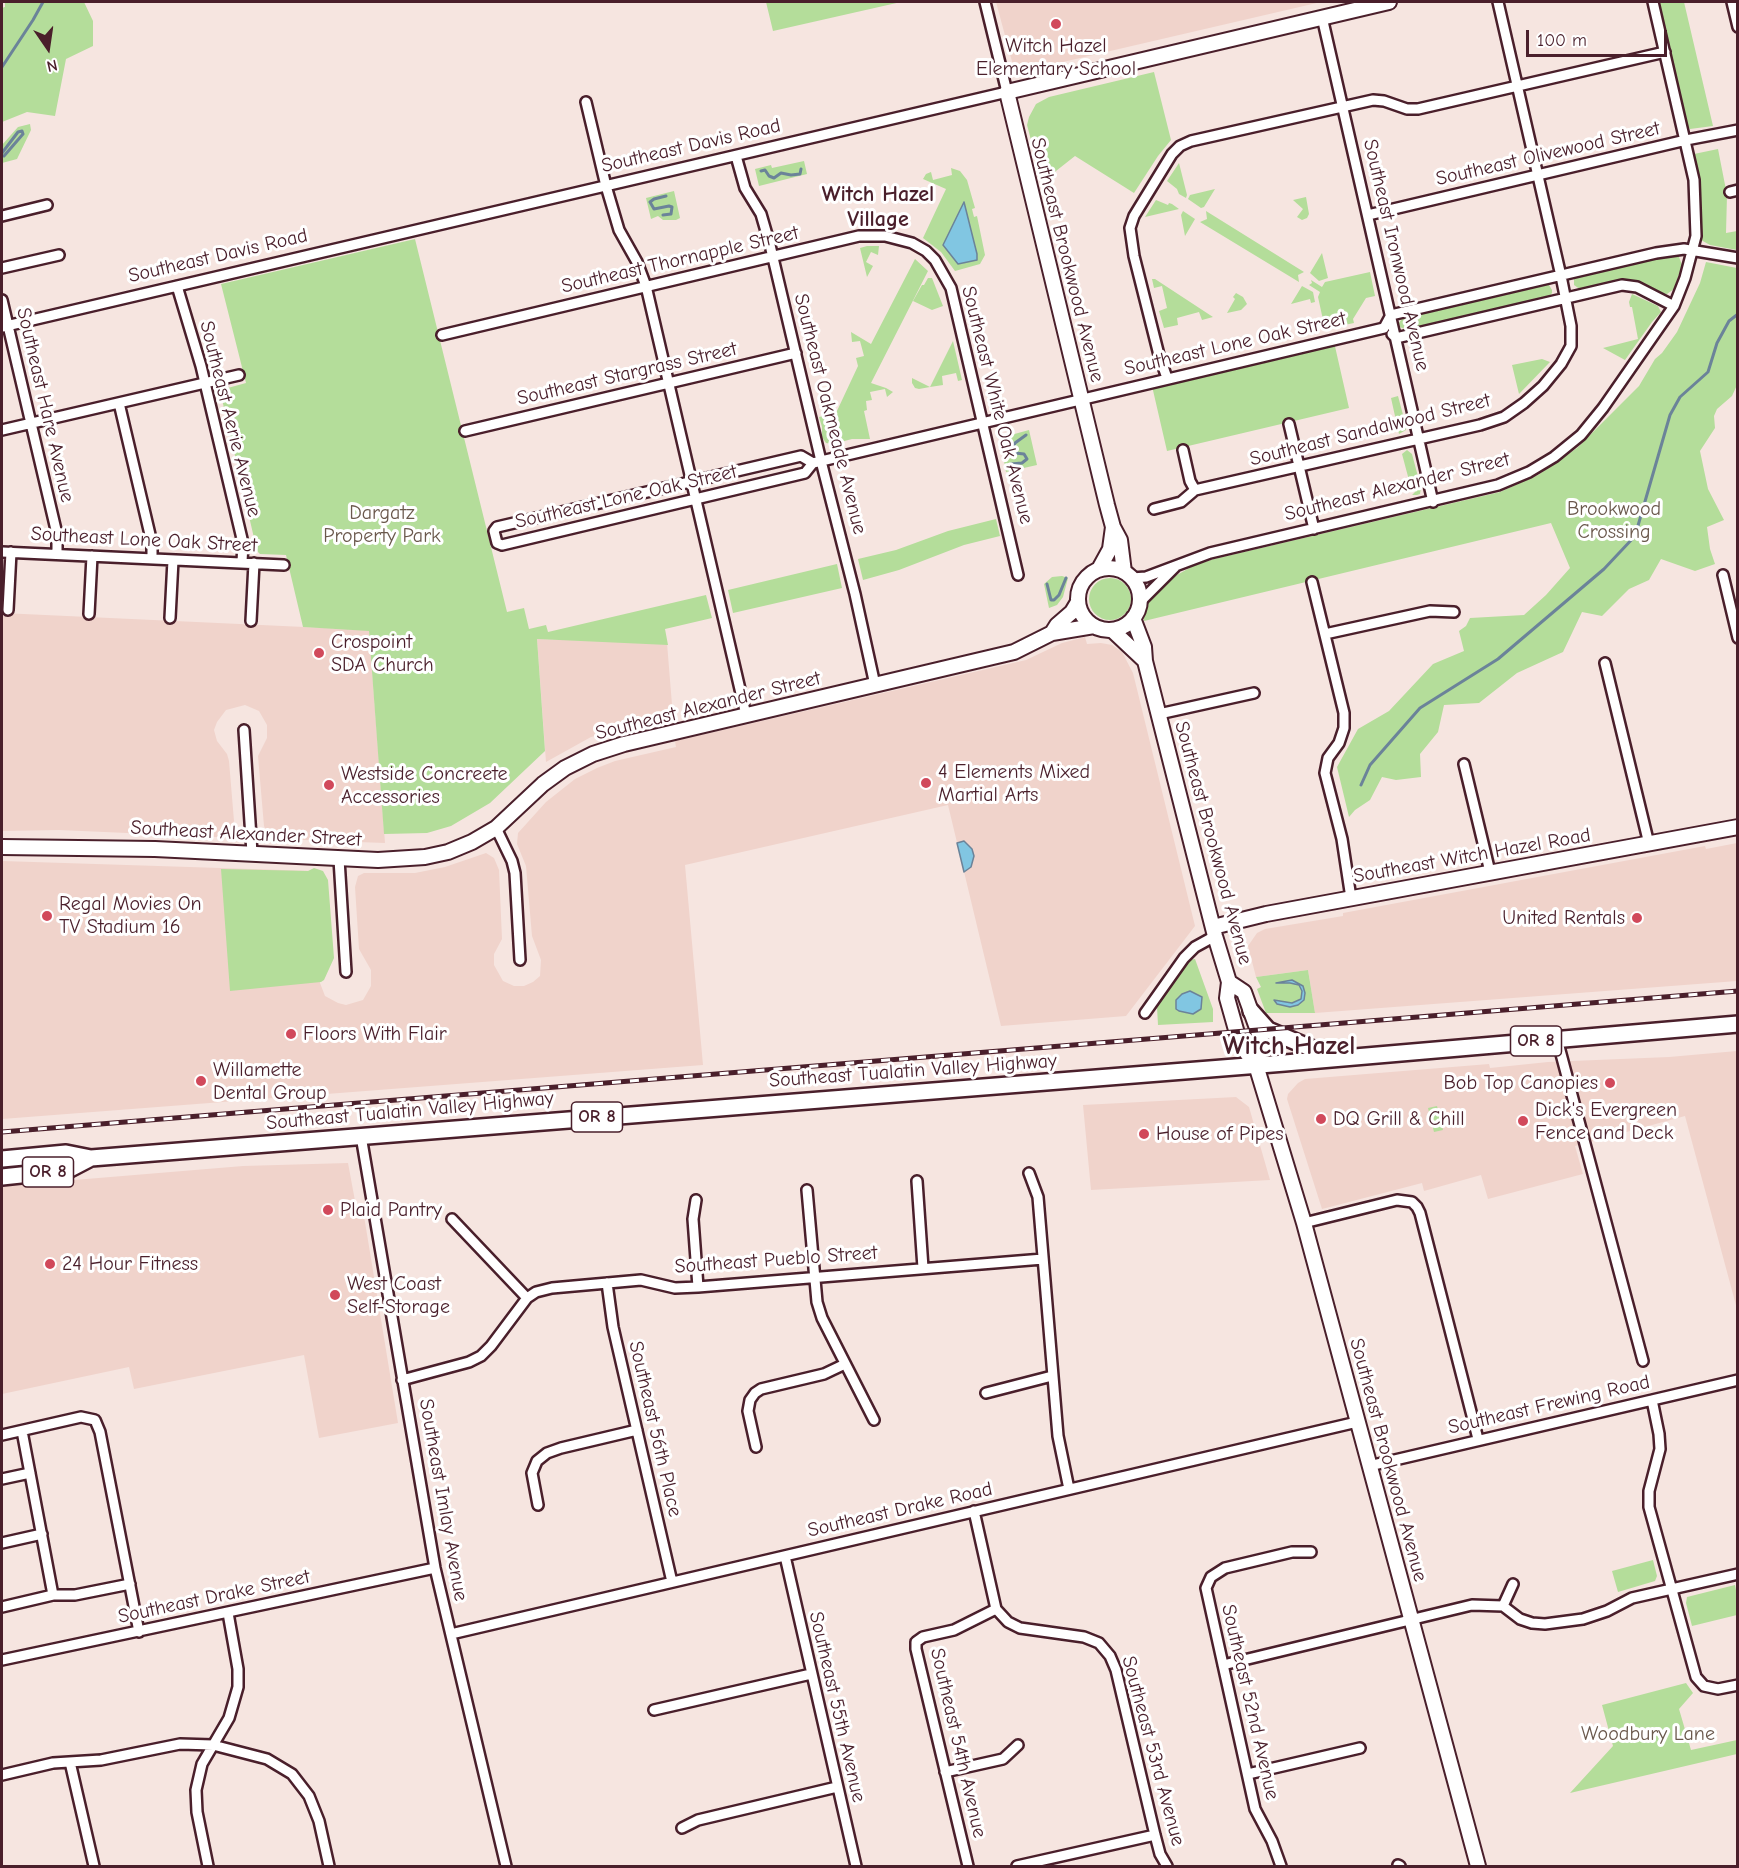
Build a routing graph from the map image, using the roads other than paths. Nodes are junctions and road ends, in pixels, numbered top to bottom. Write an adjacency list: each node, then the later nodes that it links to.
1 (985, 2): 10 (street, Southeast Brookwood Avenue)
2 (1389, 2): 6 (street, Southeast Davis Road)
3 (1498, 2): 9 (street, Southeast Sandalwood Street)
4 (1653, 2): 8 (street, Southeast Alexander Street)
5 (1732, 2): 7 (street)
6 (1322, 17): 10 (street, Southeast Davis Road); 12 (street, Southeast Ironwood Avenue)
7 (1737, 27)
8 (1665, 52): 9 (street); 14 (street, Southeast Alexander Street)
9 (1518, 86): 12 (street); 16 (street, Southeast Sandalwood Street)
10 (1007, 92): 15 (street, Southeast Davis Road); 43 (street, Southeast Brookwood Avenue)
11 (586, 102): 17 (street)
12 (1343, 106): 19 (street, Southeast Ironwood Avenue); 40 (street)
13 (1737, 130): 14 (street, Southeast Olivewood Street)
14 (1686, 140): 16 (street, Southeast Olivewood Street); 21 (street, Southeast Alexander Street)
15 (736, 156): 17 (street, Southeast Davis Road); 24 (street, Southeast Oakmeade Avenue)
16 (1538, 175): 19 (street, Southeast Olivewood Street); 27 (street, Southeast Sandalwood Street)
17 (606, 186): 28 (street, Southeast Davis Road); 29 (street)
18 (47, 205): 20 (street)
19 (1368, 215): 33 (street, Southeast Ironwood Avenue)
20 (2, 216)
21 (1693, 250): 25 (street); 27 (street); 32 (street, Southeast Alexander Street)
22 (926, 251): 24 (street, Southeast Thornapple Street); 45 (street, Southeast White Oak Avenue)
23 (60, 255): 26 (street)
24 (773, 256): 29 (street, Southeast Thornapple Street); 38 (street, Southeast Oakmeade Avenue)
25 (1737, 258)
26 (2, 268)
27 (1562, 276): 30 (street, Southeast Sandalwood Street); 33 (street)
28 (177, 286): 34 (street, Southeast Davis Road); 41 (street, Southeast Aerie Avenue)
29 (646, 286): 36 (street, Southeast Thornapple Street); 42 (street)
30 (1565, 298): 32 (street); 37 (street); 50 (street, Southeast Sandalwood Street)
31 (2, 300): 34 (street, Southeast Hare Avenue)
32 (1674, 306): 57 (street, Southeast Alexander Street)
33 (1391, 315): 35 (street); 37 (street, Southeast Ironwood Avenue)
34 (5, 326): 46 (street, Southeast Hare Avenue)
35 (1384, 328): 37 (street); 40 (street, Southeast Lone Oak Street)
36 (442, 335)
37 (1396, 338): 50 (street, Southeast Ironwood Avenue)
38 (796, 353): 42 (street, Southeast Stargrass Street); 52 (street, Southeast Oakmeade Avenue)
39 (239, 375): 41 (street)
40 (1167, 378): 43 (street, Southeast Lone Oak Street)
41 (205, 382): 44 (street); 66 (street, Southeast Aerie Avenue)
42 (668, 383): 49 (street, Southeast Stargrass Street); 54 (street)
43 (1081, 399): 45 (street, Southeast Lone Oak Street); 59 (street, Southeast Brookwood Avenue)
44 (119, 403): 46 (street); 64 (street)
45 (983, 423): 52 (street, Southeast Lone Oak Street); 71 (street, Southeast White Oak Avenue)
46 (30, 424): 48 (street); 62 (street, Southeast Hare Avenue)
47 (1289, 424): 53 (street)
48 (2, 430)
49 (465, 431)
50 (1418, 438): 53 (street, Southeast Sandalwood Street); 57 (street, Southeast Ironwood Avenue)
51 (1183, 450): 55 (street)
52 (817, 462): 54 (street, Southeast Lone Oak Street); 56 (street, Southeast Lone Oak Street); 90 (street, Southeast Oakmeade Avenue)
53 (1299, 466): 55 (street, Southeast Sandalwood Street); 60 (street)
54 (691, 482): 56 (street); 56 (street, Southeast Lone Oak Street)
55 (1195, 490): 58 (street, Southeast Sandalwood Street)
56 (695, 498): 93 (street)
57 (1433, 502): 60 (street, Southeast Alexander Street)
58 (1154, 509)
59 (1113, 526): 70 (street, Southeast Brookwood Avenue); 72 (street, Southeast Brookwood Avenue)
60 (1314, 530): 69 (street, Southeast Alexander Street)
61 (6, 552): 62 (street, Southeast Lone Oak Street); 77 (street)
62 (57, 554): 63 (street, Southeast Lone Oak Street)
63 (92, 556): 64 (street, Southeast Lone Oak Street); 79 (street)
64 (152, 558): 65 (street, Southeast Lone Oak Street)
65 (173, 560): 66 (street, Southeast Lone Oak Street); 80 (street)
66 (242, 562): 67 (street, Southeast Lone Oak Street)
67 (254, 563): 68 (street, Southeast Lone Oak Street); 82 (street)
68 (284, 565)
69 (1175, 567): 72 (street, Southeast Alexander Street); 76 (street, Southeast Alexander Street)
70 (1100, 569): 72 (street); 75 (street)
71 (1018, 575)
72 (1128, 575): 76 (street)
73 (1723, 575): 87 (street)
74 (1312, 582): 86 (street)
75 (1078, 602): 83 (street); 85 (street, Southeast Alexander Street)
76 (1140, 602): 81 (street)
77 (8, 610)
78 (1454, 612): 86 (street)
79 (89, 614)
80 (170, 618)
81 (1133, 618): 84 (street); 88 (street, Southeast Brookwood Avenue)
82 (251, 621)
83 (1094, 626): 84 (street); 85 (street, Southeast Alexander Street)
84 (1112, 630): 88 (street)
85 (1052, 633): 90 (street, Southeast Alexander Street)
86 (1325, 634): 103 (street)
87 (1737, 638)
88 (1145, 660): 92 (street, Southeast Brookwood Avenue)
89 (1605, 663): 98 (street)
90 (875, 685): 93 (street, Southeast Alexander Street)
91 (1254, 693): 92 (street, Southeast Brookwood Avenue)
92 (1159, 714): 104 (street, Southeast Brookwood Avenue)
93 (746, 716): 97 (street, Southeast Alexander Street)
94 (244, 730): 100 (street)
95 (1464, 764): 102 (street)
96 (1737, 827): 98 (street, Southeast Witch Hazel Road)
97 (496, 828): 101 (street, Southeast Alexander Street); 105 (street)
98 (1649, 844): 102 (street, Southeast Witch Hazel Road)
99 (2, 847): 100 (street, Southeast Alexander Street)
100 (252, 853): 101 (street, Southeast Alexander Street)
101 (339, 859): 106 (street)
102 (1490, 872): 103 (street, Southeast Witch Hazel Road)
103 (1351, 898): 104 (street, Southeast Witch Hazel Road)
104 (1214, 932): 107 (street, Southeast Brookwood Avenue); 109 (street, Southeast Witch Hazel Road)
105 (520, 960)
106 (346, 972)
107 (1229, 982): 108 (street, Southeast Brookwood Avenue); 113 (street, Southeast Brookwood Avenue)
108 (1251, 1011): 112 (main road); 113 (street, Southeast Brookwood Avenue)
109 (1145, 1013)
110 (1737, 1024): 111 (main road, Southeast Tualatin Valley Highway / OR 8)
111 (1557, 1039): 112 (main road, Southeast Tualatin Valley Highway / OR 8); 130 (street)
112 (1335, 1058): 113 (main road, Southeast Tualatin Valley Highway / OR 8)
113 (1256, 1065): 114 (main road, Southeast Tualatin Valley Highway / OR 8); 123 (street, Southeast Brookwood Avenue)
114 (361, 1136): 115 (main road, Southeast Tualatin Valley Highway / OR 8); 133 (street, Southeast Imlay Avenue)
115 (91, 1158): 116 (main road, Southeast Tualatin Valley Highway); 118 (main road, Southeast Tualatin Valley Highway / OR 8)
116 (2, 1159)
117 (1029, 1173): 124 (street)
118 (2, 1177)
119 (917, 1181): 125 (street)
120 (807, 1190): 126 (street)
121 (696, 1200): 128 (street)
122 (452, 1219): 129 (street)
123 (1304, 1223): 138 (street, Southeast Brookwood Avenue); 142 (street)
124 (1043, 1259): 125 (street, Southeast Pueblo Street); 132 (street)
125 (923, 1268): 126 (street, Southeast Pueblo Street)
126 (814, 1276): 128 (street, Southeast Pueblo Street); 131 (street)
127 (607, 1283): 128 (street, Southeast Pueblo Street); 129 (street, Southeast Pueblo Street); 139 (street, Southeast 56th Place)
128 (698, 1287)
129 (527, 1298): 133 (street)
130 (1643, 1361)
131 (845, 1364): 137 (street); 143 (street)
132 (1052, 1376): 135 (street); 147 (street)
133 (402, 1380): 154 (street, Southeast Imlay Avenue)
134 (1737, 1380): 136 (street, Southeast Frewing Road)
135 (986, 1393)
136 (1652, 1400): 142 (street, Southeast Frewing Road); 159 (street)
137 (874, 1420)
138 (1357, 1422): 144 (street, Southeast Brookwood Avenue); 147 (street, Southeast Drake Road)
139 (637, 1430): 148 (street); 156 (street, Southeast 56th Place)
140 (22, 1431): 141 (street); 145 (street); 157 (street)
141 (2, 1435)
142 (1478, 1439): 144 (street, Southeast Frewing Road)
143 (756, 1448)
144 (1369, 1466): 165 (street, Southeast Brookwood Avenue)
145 (30, 1473): 146 (street); 150 (street)
146 (2, 1479)
147 (1069, 1489): 149 (street, Southeast Drake Road)
148 (538, 1505)
149 (974, 1511): 153 (street, Southeast Drake Road); 163 (street)
150 (42, 1534): 151 (street); 160 (street)
151 (2, 1543)
152 (1311, 1552): 169 (street, Southeast 52nd Avenue)
153 (785, 1556): 156 (street, Southeast Drake Road); 170 (street, Southeast 55th Avenue)
154 (435, 1568): 164 (street, Southeast Drake Street); 167 (street, Southeast Imlay Avenue)
155 (1737, 1574): 159 (street)
156 (672, 1582): 167 (street, Southeast Drake Road)
157 (130, 1584): 160 (street); 166 (street)
158 (1513, 1584): 161 (street)
159 (1671, 1590): 161 (street); 171 (street)
160 (53, 1595): 162 (street)
161 (1503, 1606): 165 (street)
162 (2, 1607)
163 (996, 1609): 177 (street, Southeast 54th Avenue); 182 (street, Southeast 53rd Avenue)
164 (228, 1612): 166 (street, Southeast Drake Street); 173 (street)
165 (1411, 1621): 169 (street); 192 (street, Southeast Brookwood Avenue)
166 (139, 1632): 168 (street, Southeast Drake Street)
167 (451, 1634): 186 (street, Southeast Imlay Avenue)
168 (2, 1660)
169 (1223, 1665): 178 (street, Southeast 52nd Avenue)
170 (811, 1674): 172 (street); 180 (street, Southeast 55th Avenue)
171 (1737, 1685)
172 (654, 1710)
173 (213, 1745): 176 (street); 184 (street); 185 (street)
174 (1018, 1745): 177 (street)
175 (1360, 1748): 178 (street)
176 (70, 1762): 179 (street); 183 (street)
177 (945, 1772): 188 (street, Southeast 54th Avenue)
178 (1248, 1774): 191 (street, Southeast 52nd Avenue)
179 (2, 1775)
180 (837, 1787): 181 (street); 187 (street, Southeast 55th Avenue)
181 (682, 1828)
182 (1155, 1835): 189 (street); 190 (street, Southeast 53rd Avenue)
183 (93, 1866)
184 (208, 1866)
185 (329, 1866)
186 (506, 1866)
187 (856, 1866)
188 (968, 1866)
189 (1017, 1866)
190 (1167, 1866)
191 (1281, 1866)
192 (1478, 1866)

